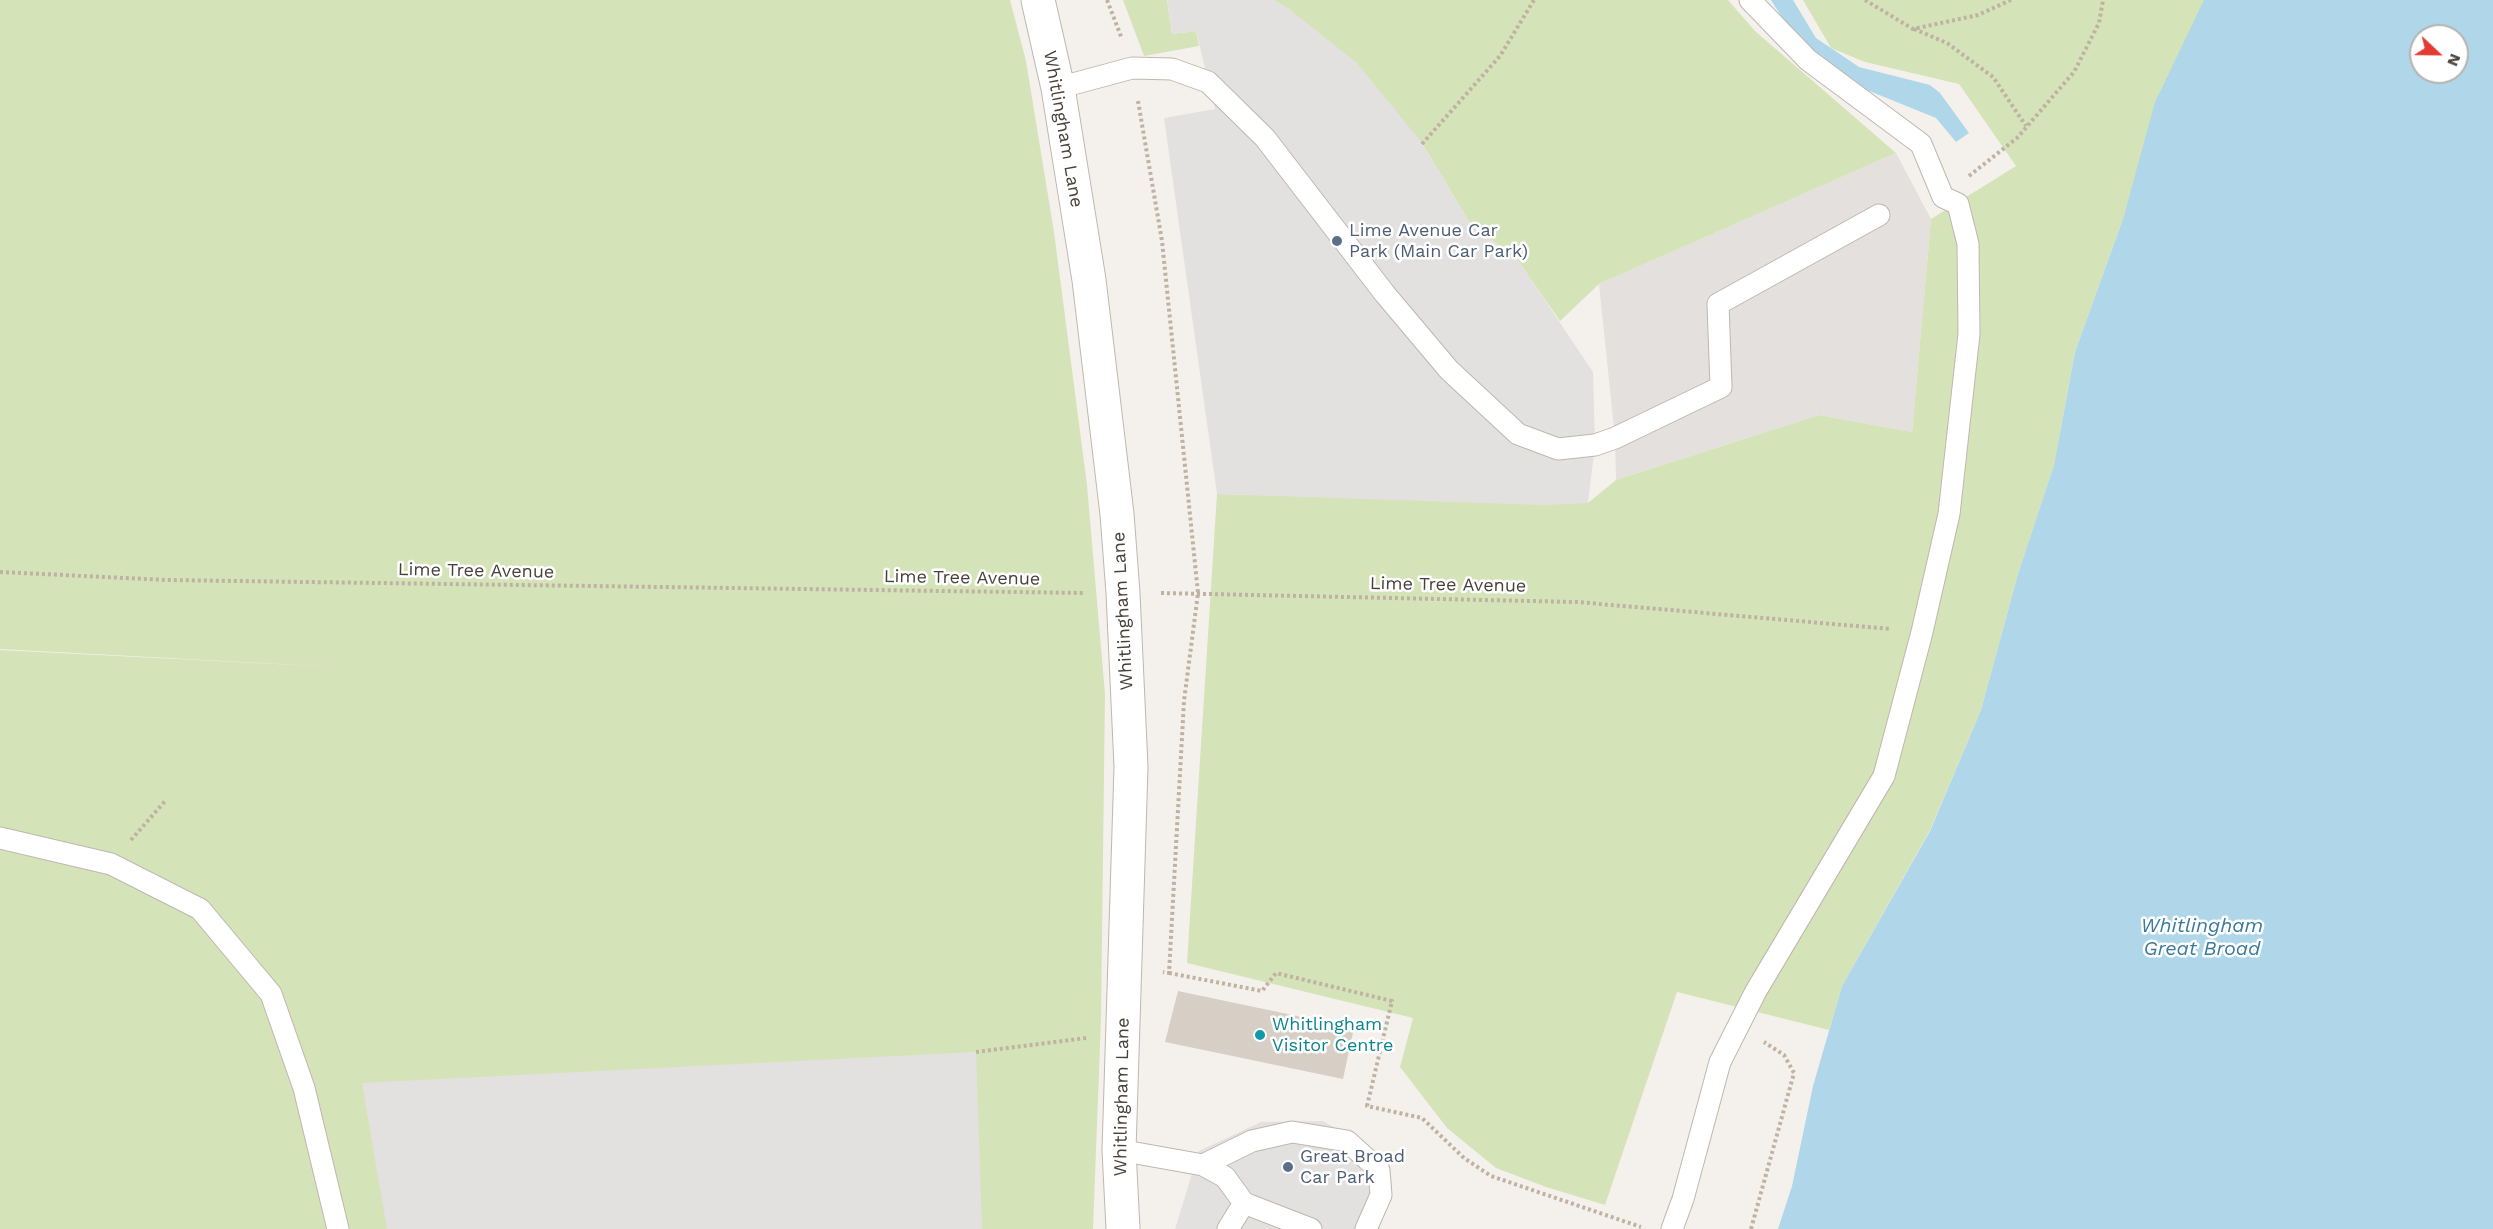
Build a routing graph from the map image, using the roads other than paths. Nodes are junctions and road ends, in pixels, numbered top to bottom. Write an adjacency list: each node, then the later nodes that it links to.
1 (1038, 0): 3 (street, Whitlingham Lane)
2 (1750, 0): 14 (lane)
3 (1058, 88): 4 (lane); 6 (street, Whitlingham Lane)
4 (1879, 215)
5 (0, 838): 9 (lane)
6 (1119, 1150): 7 (lane); 10 (street, Whitlingham Lane)
7 (1203, 1165): 8 (lane); 13 (lane)
8 (1244, 1203): 11 (lane); 12 (lane)
9 (338, 1229)
10 (1123, 1229)
11 (1228, 1229)
12 (1311, 1229)
13 (1366, 1229)
14 (1671, 1229)

